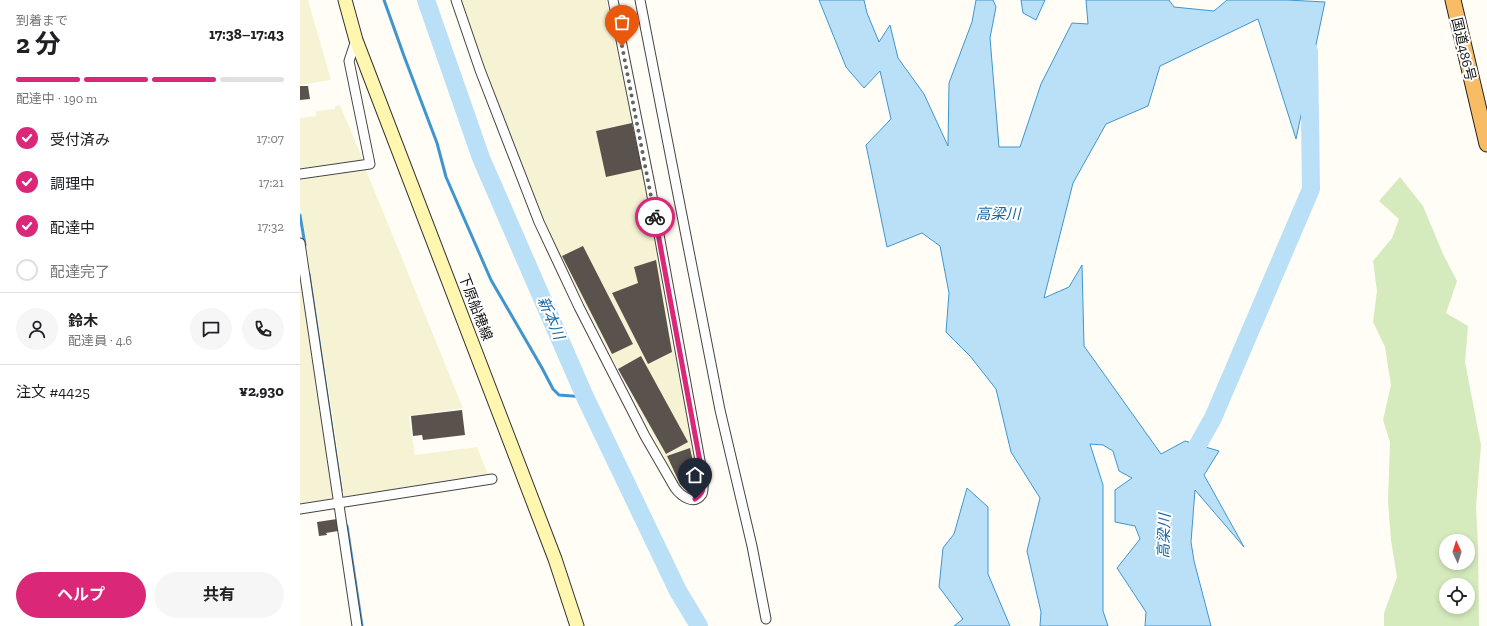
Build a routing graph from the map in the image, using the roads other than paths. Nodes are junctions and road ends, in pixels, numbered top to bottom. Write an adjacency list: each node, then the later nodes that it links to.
1 (345, 0): 6 (main road, 下原船穂線)
2 (456, 0): 3 (street)
3 (613, 0)
4 (640, 0): 13 (street)
5 (1453, 0): 7 (highway, 国道486号)
6 (356, 40): 8 (street); 15 (main road, 下原船穂線)
7 (1487, 144)
8 (300, 174)
9 (300, 243): 11 (street)
10 (492, 479): 11 (street)
11 (342, 502): 12 (street); 14 (street)
12 (300, 509)
13 (766, 619)
14 (357, 626)
15 (577, 626)

